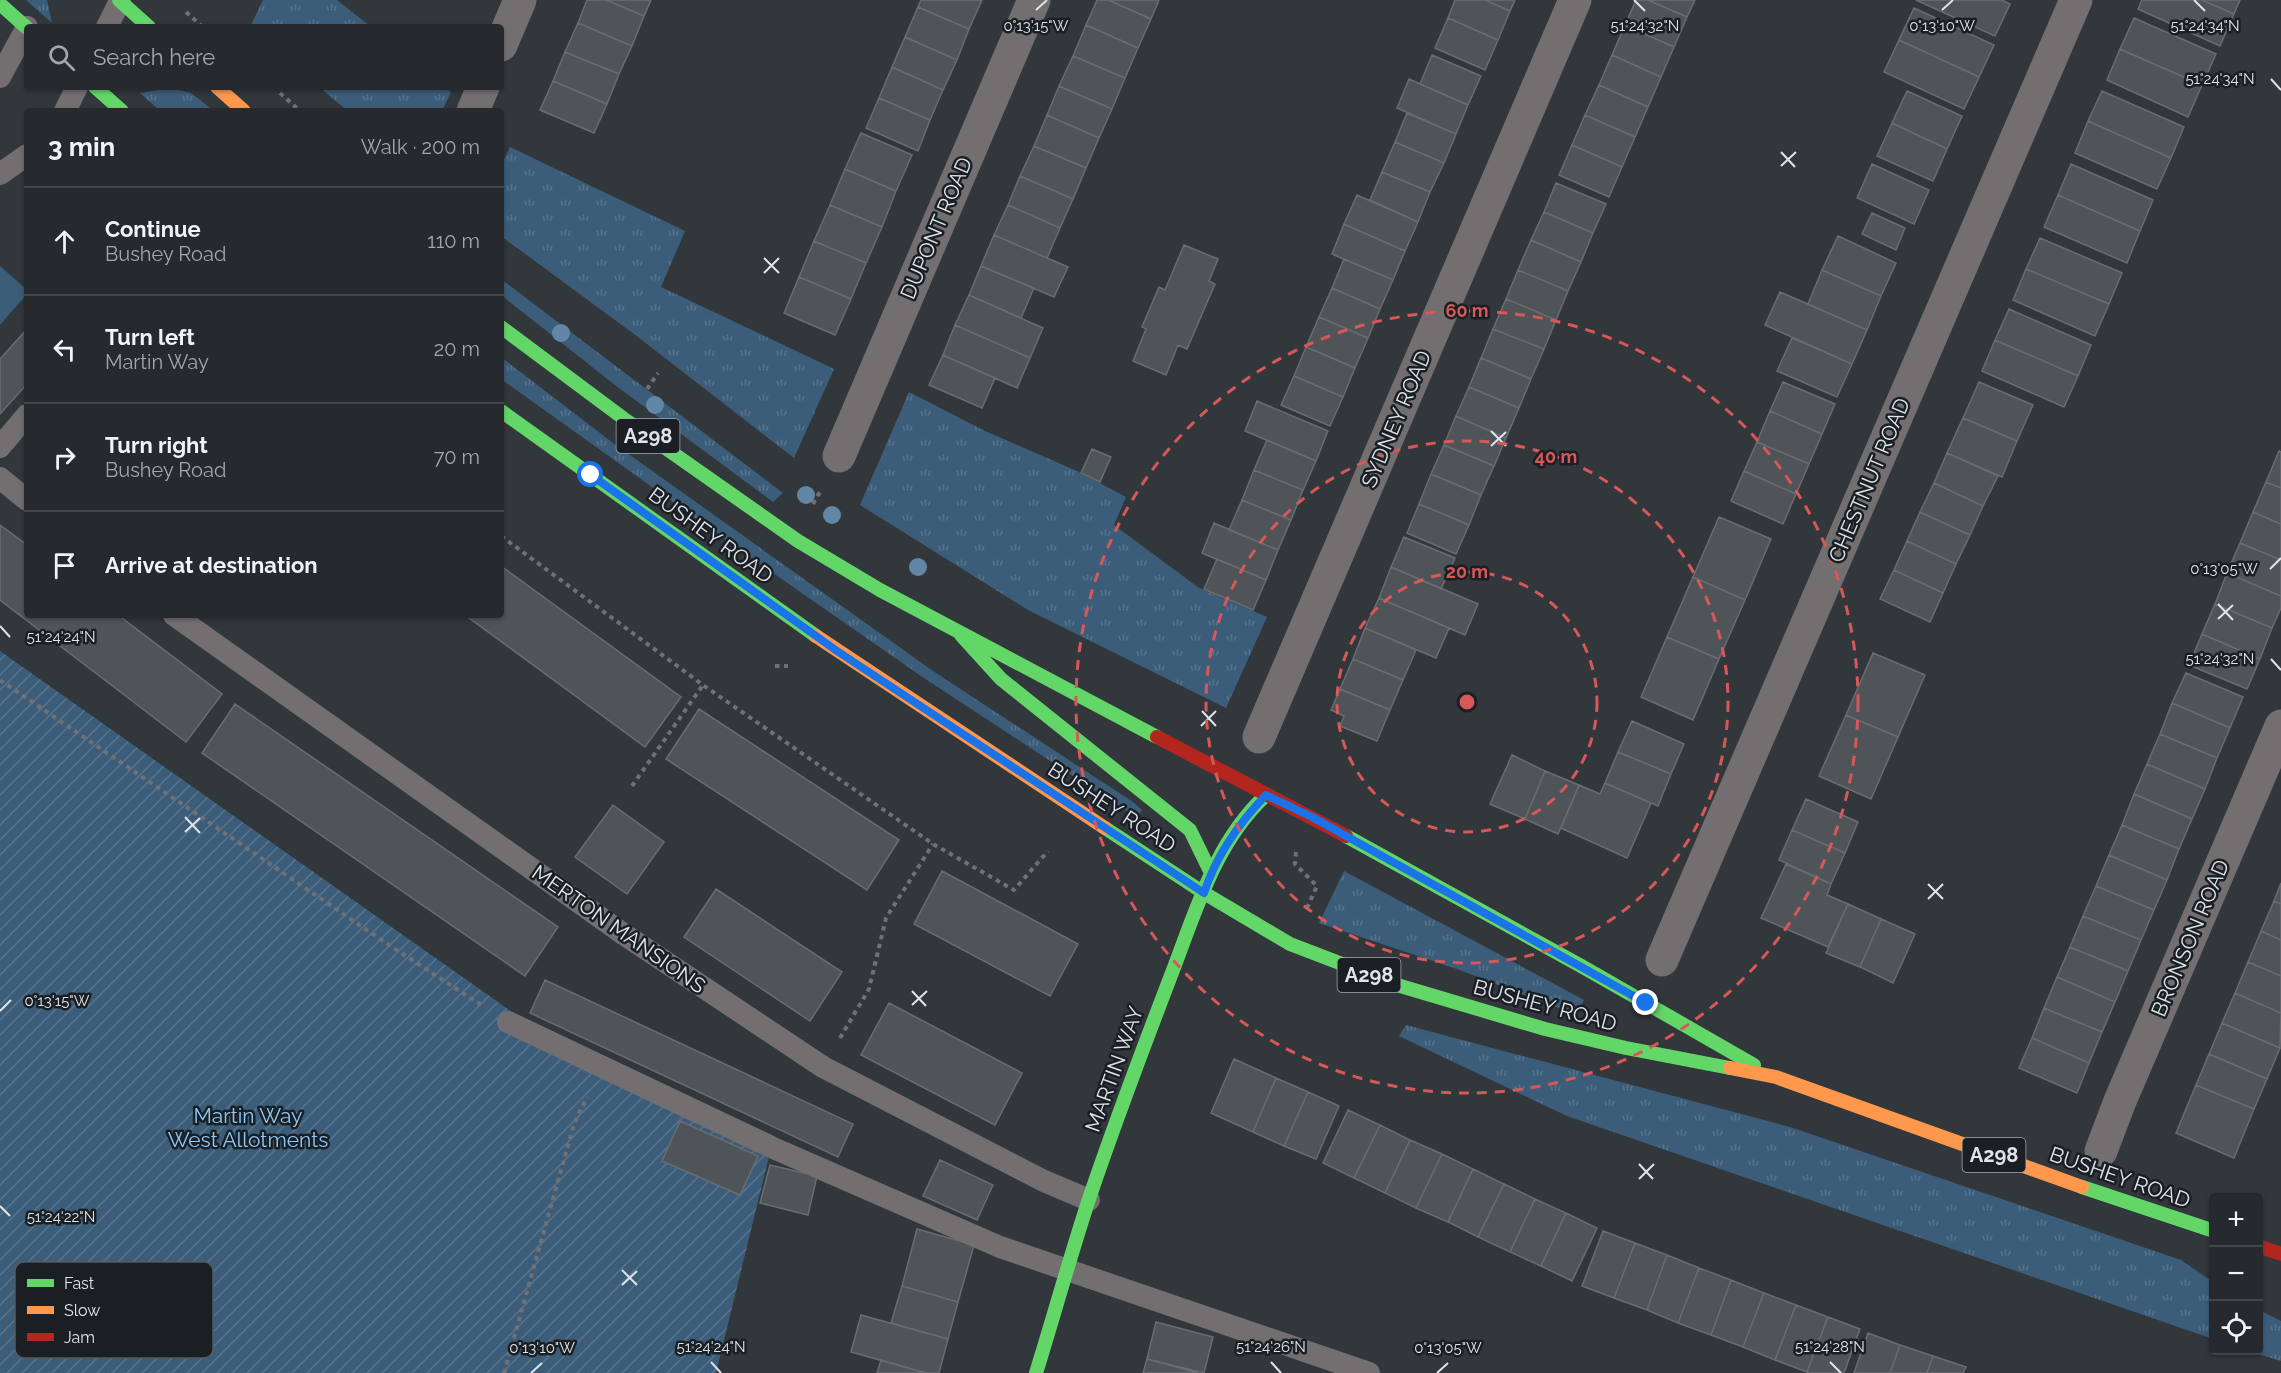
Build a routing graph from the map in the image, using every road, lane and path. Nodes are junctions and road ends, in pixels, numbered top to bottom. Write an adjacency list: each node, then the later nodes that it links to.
1 (520, 0): 11 (street)
2 (1034, 0): 31 (street, DUPONT ROAD)
3 (1575, 0): 40 (street, SYDNEY ROAD)
4 (2076, 0): 49 (street, CHESTNUT ROAD)
5 (120, 1): 8 (lane); 9 (main road)
6 (0, 4): 7 (main road)
7 (24, 24)
8 (108, 24)
9 (146, 24)
10 (24, 33): 12 (lane)
11 (504, 38)
12 (0, 77)
13 (76, 90): 18 (lane)
14 (98, 90): 19 (main road)
15 (220, 90): 20 (main road)
16 (276, 90): 21 (path)
17 (482, 90): 22 (street)
18 (66, 108)
19 (119, 108)
20 (241, 108)
21 (296, 108)
22 (474, 108)
23 (24, 157): 24 (lane)
24 (0, 174)
25 (504, 329): 36 (main road, BUSHEY ROAD / A298)
26 (658, 373): 27 (path)
27 (647, 390)
28 (504, 413): 47 (main road, BUSHEY ROAD / A298)
29 (24, 419): 30 (lane)
30 (0, 447)
31 (839, 456)
32 (0, 478): 33 (lane)
33 (24, 498)
34 (504, 538): 38 (path)
35 (178, 618): 52 (lane, MERTON MANSIONS)
36 (958, 632): 42 (main road, BUSHEY ROAD / A298); 46 (main road, BUSHEY ROAD)
37 (0, 680): 50 (path)
38 (703, 685): 41 (path); 43 (path)
39 (2281, 726): 54 (street, BRONSON ROAD)
40 (1259, 738)
41 (632, 786)
42 (1266, 795): 46 (main road, MARTIN WAY); 53 (main road, BUSHEY ROAD / A298)
43 (933, 843): 45 (path); 52 (path)
44 (1297, 848): 48 (path)
45 (1048, 851)
46 (1211, 873): 47 (main road, MARTIN WAY)
47 (1204, 893): 53 (main road, BUSHEY ROAD / A298); 55 (main road, MARTIN WAY)
48 (1304, 915)
49 (1662, 960)
50 (508, 1022): 51 (lane)
51 (602, 1066): 59 (lane); 60 (path)
52 (823, 1067): 55 (lane, MERTON MANSIONS)
53 (1776, 1077): 56 (main road, BUSHEY ROAD / A298)
54 (2101, 1151)
55 (1089, 1200): 59 (main road, MARTIN WAY)
56 (2209, 1229)
57 (2262, 1247): 58 (main road)
58 (2281, 1254)
59 (1066, 1271): 61 (main road, MARTIN WAY); 62 (lane)
60 (504, 1373)
61 (1036, 1373)
62 (1369, 1373)

